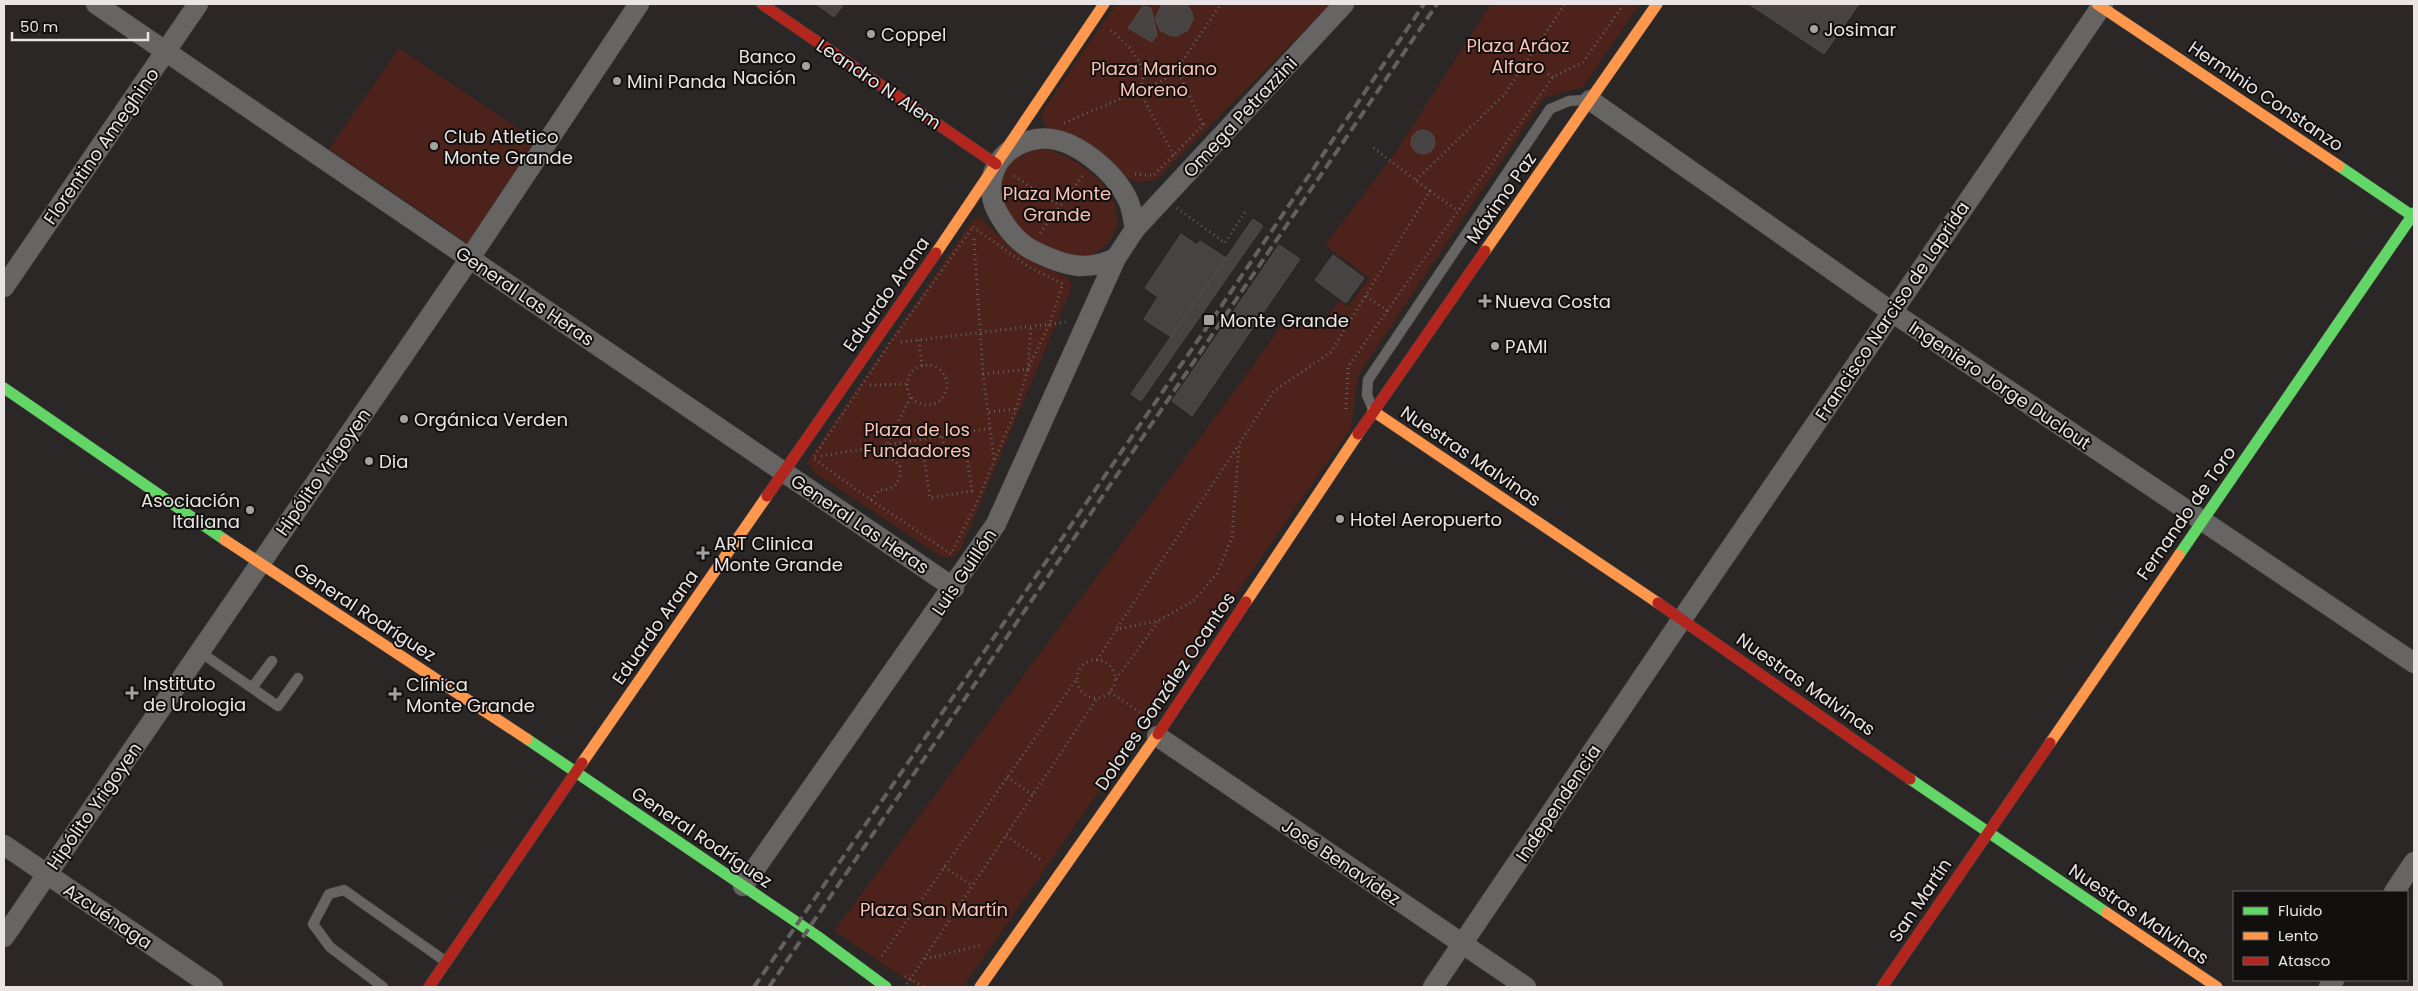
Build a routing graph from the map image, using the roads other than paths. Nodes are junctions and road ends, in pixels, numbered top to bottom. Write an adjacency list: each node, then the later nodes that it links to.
1 (96, 4): 9 (street, General Las Heras)
2 (198, 4): 9 (street, Florentino Ameghino)
3 (639, 4): 14 (street, Hipólito Yrigoyen)
4 (762, 4): 11 (street, Leandro N. Alem)
5 (1104, 4): 11 (street, Eduardo Arana)
6 (1344, 4): 13 (street, Omega Petrazzini)
7 (1657, 4): 10 (street, Máximo Paz)
8 (2100, 5): 12 (street, Herminio Constanzo); 17 (street, Francisco Narciso de Laprida)
9 (166, 51): 14 (street, General Las Heras); 16 (street, Florentino Ameghino)
10 (1590, 100): 17 (street, Ingeniero Jorge Duclout); 19 (street, Máximo Paz); 19 (lane)
11 (996, 164): 13 (street); 15 (street); 20 (street, Eduardo Arana)
12 (2414, 215): 21 (street, Fernando de Toro)
13 (1135, 229): 15 (street, Luis Guillón)
14 (470, 258): 20 (street, General Las Heras); 22 (street, Hipólito Yrigoyen)
15 (1116, 258): 23 (street, Luis Guillón)
16 (4, 287)
17 (1892, 312): 21 (street, Ingeniero Jorge Duclout); 24 (street, Francisco Narciso de Laprida)
18 (4, 388): 22 (street, General Rodríguez)
19 (1373, 411): 24 (street, Nuestras Malvinas); 30 (street, Dolores González Ocantos)
20 (784, 472): 23 (street, General Las Heras); 31 (street, Eduardo Arana)
21 (2202, 520): 27 (street, Ingeniero Jorge Duclout); 32 (street, Fernando de Toro)
22 (260, 564): 25 (street, Hipólito Yrigoyen); 31 (street, General Rodríguez)
23 (954, 588): 36 (street, Luis Guillón)
24 (1682, 619): 32 (street, Nuestras Malvinas); 39 (street, Independencia)
25 (200, 652): 29 (lane); 35 (street, Hipólito Yrigoyen)
26 (272, 661): 29 (lane)
27 (2414, 663)
28 (298, 678): 29 (lane)
29 (252, 688)
30 (1160, 732): 39 (street, José Benavídez); 45 (street, Dolores González Ocantos)
31 (576, 771): 36 (street, General Rodríguez); 40 (street, Eduardo Arana)
32 (1987, 833): 48 (street, San Martín); 49 (street, Nuestras Malvinas)
33 (4, 845): 35 (street, Azcuénaga)
34 (2414, 862): 37 (street)
35 (47, 874): 38 (street, Hipólito Yrigoyen); 41 (street, Azcuénaga)
36 (743, 886): 44 (street, General Rodríguez)
37 (2395, 891)
38 (4, 937)
39 (1463, 945): 46 (street, Independencia); 47 (street, José Benavídez)
40 (446, 962): 42 (lane); 43 (street, Eduardo Arana)
41 (213, 987)
42 (383, 987)
43 (429, 987)
44 (886, 987)
45 (980, 987)
46 (1433, 987)
47 (1526, 987)
48 (1882, 987)
49 (2217, 987)

